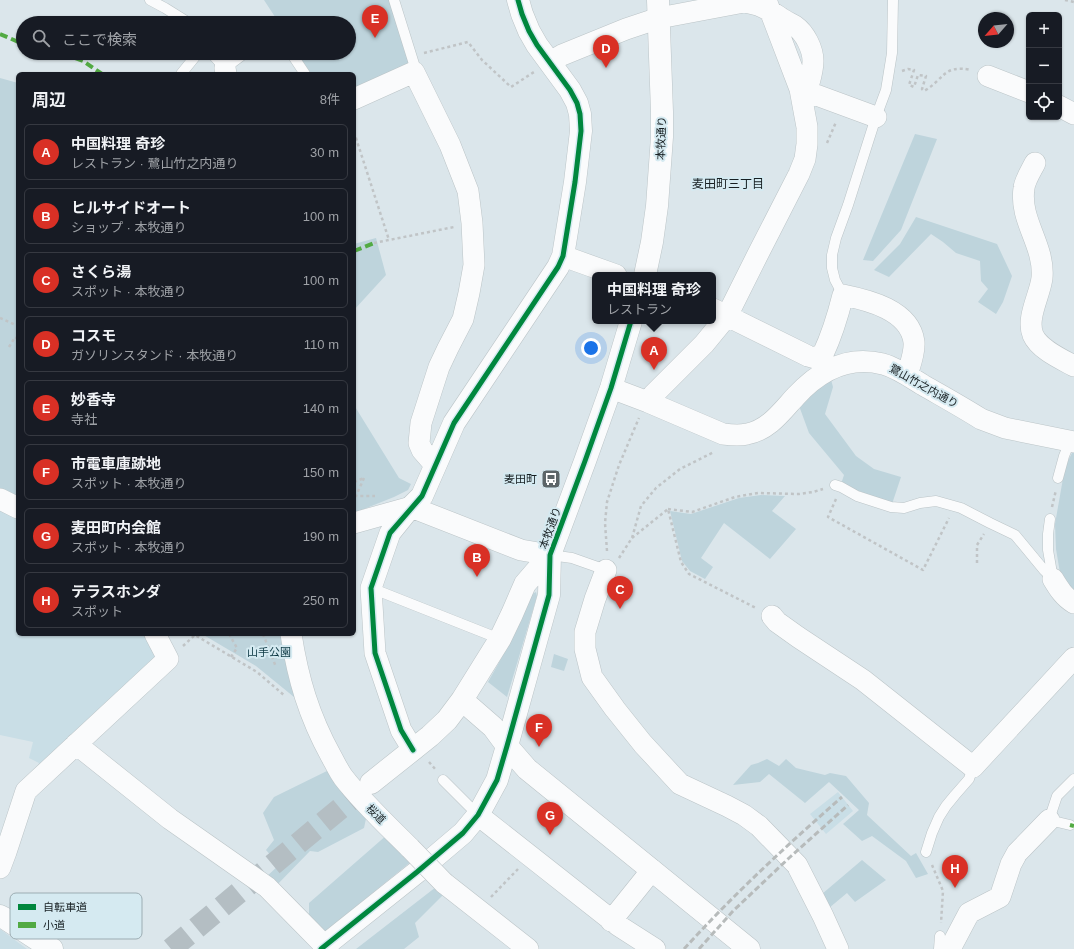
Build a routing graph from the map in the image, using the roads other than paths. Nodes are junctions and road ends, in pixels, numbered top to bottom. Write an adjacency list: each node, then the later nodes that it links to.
1 (150, 0): 7 (lane)
2 (394, 0): 12 (lane)
3 (518, 0): 11 (street)
4 (893, 0): 22 (lane)
5 (768, 5): 6 (street); 17 (street)
6 (658, 9): 11 (street); 26 (street, 本牧通り)
7 (178, 16)
8 (192, 60): 14 (lane)
9 (231, 60): 13 (lane)
10 (296, 60): 15 (lane)
11 (550, 62): 24 (street)
12 (413, 64): 19 (street); 36 (street)
13 (221, 65)
14 (183, 72)
15 (304, 72)
16 (988, 76): 18 (street)
17 (800, 90): 22 (street); 28 (street)
18 (1026, 91)
19 (356, 98)
20 (1062, 108): 21 (street)
21 (1074, 114)
22 (876, 117): 27 (lane)
23 (1035, 163): 31 (street)
24 (563, 256): 25 (street); 36 (street)
25 (608, 272)
26 (646, 272)
27 (843, 295): 28 (street); 32 (street)
28 (720, 312)
29 (630, 324): 33 (street, 本牧通り)
30 (714, 324): 34 (street)
31 (1074, 366)
32 (907, 375): 34 (street, 鷺山竹之内通り); 35 (street, 鷺山竹之内通り)
33 (611, 388): 34 (street, 鷺山竹之内通り); 44 (street, 本牧通り)
34 (650, 399)
35 (1073, 438): 37 (lane)
36 (436, 465): 41 (street)
37 (1058, 478)
38 (838, 486): 46 (lane)
39 (0, 499): 40 (street)
40 (16, 507)
41 (412, 507): 43 (street); 44 (street); 47 (street)
42 (1050, 519): 46 (lane)
43 (356, 522)
44 (550, 555): 45 (lane); 52 (street, 本牧通り); 56 (street, 本牧通り)
45 (606, 570): 80 (street)
46 (1053, 579): 48 (street)
47 (371, 588): 52 (lane); 57 (street)
48 (1074, 603)
49 (772, 616): 59 (street)
50 (156, 636): 55 (street)
51 (291, 636): 77 (street, 桜道, bridge)
52 (500, 639): 54 (street, 本牧通り)
53 (1074, 658): 59 (street)
54 (462, 700): 56 (street); 57 (street, 本牧通り)
55 (76, 744): 63 (street); 75 (street)
56 (507, 746): 64 (street, 本牧通り); 69 (street)
57 (413, 750): 62 (street, 本牧通り)
58 (34, 760): 63 (street)
59 (974, 767): 67 (lane)
60 (1074, 779): 65 (lane)
61 (443, 780): 64 (lane)
62 (371, 783)
63 (26, 791): 68 (street)
64 (478, 815): 71 (street); 75 (street, 本牧通り)
65 (1049, 820): 66 (lane); 74 (street)
66 (1070, 825)
67 (926, 852)
68 (0, 868)
69 (652, 870): 71 (street); 79 (street)
70 (0, 916): 72 (street)
71 (611, 920): 78 (street)
72 (10, 922)
73 (37, 939): 76 (street)
74 (945, 942): 81 (lane)
75 (328, 946)
76 (52, 949)
77 (528, 949)
78 (655, 949)
79 (749, 949)
80 (838, 949)
81 (939, 949)

